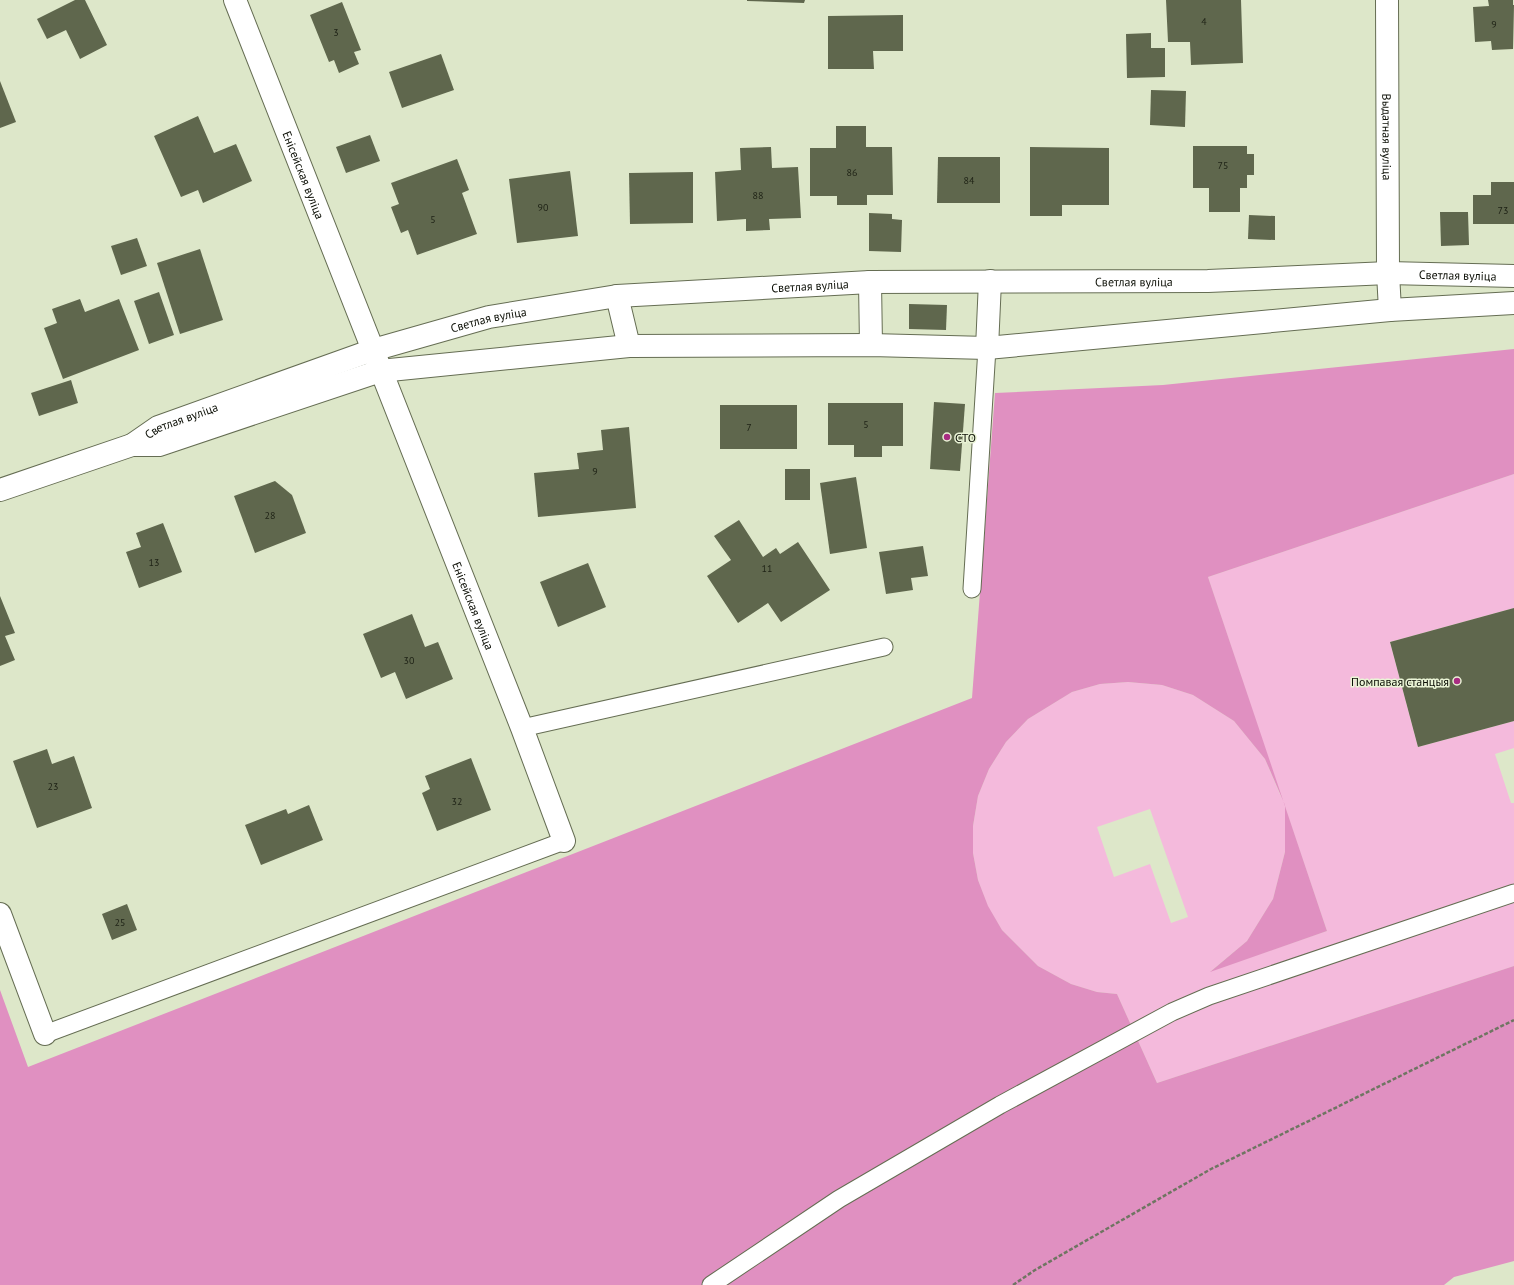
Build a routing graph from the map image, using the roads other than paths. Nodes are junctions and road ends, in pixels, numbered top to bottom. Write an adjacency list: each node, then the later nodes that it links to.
1 (235, 0): 13 (street, Енісейская вуліца)
2 (1387, 0): 3 (street, Выдатная вуліца)
3 (1388, 273): 4 (street, Светлая вуліца); 5 (street, Светлая вуліца); 9 (street, Выдатная вуліца)
4 (1514, 276)
5 (990, 280): 6 (street, Светлая вуліца); 12 (street)
6 (870, 282): 7 (street, Светлая вуліца); 10 (street)
7 (617, 296): 11 (street); 13 (street, Светлая вуліца)
8 (1514, 302): 9 (street, Светлая вуліца)
9 (1390, 310): 12 (street, Светлая вуліца)
10 (871, 345): 11 (street, Светлая вуліца); 12 (street, Светлая вуліца)
11 (629, 346): 14 (street, Светлая вуліца)
12 (987, 348): 17 (lane)
13 (374, 350): 14 (street, Енісейская вуліца); 15 (street, Светлая вуліца)
14 (380, 371): 15 (street, Светлая вуліца); 19 (street, Енісейская вуліца)
15 (132, 445): 16 (street, Светлая вуліца)
16 (0, 490)
17 (972, 589)
18 (884, 647): 19 (lane)
19 (522, 728): 20 (street, Енісейская вуліца)
20 (564, 841): 23 (lane)
21 (1514, 893): 24 (lane)
22 (0, 914): 23 (street)
23 (45, 1034)
24 (711, 1285)

